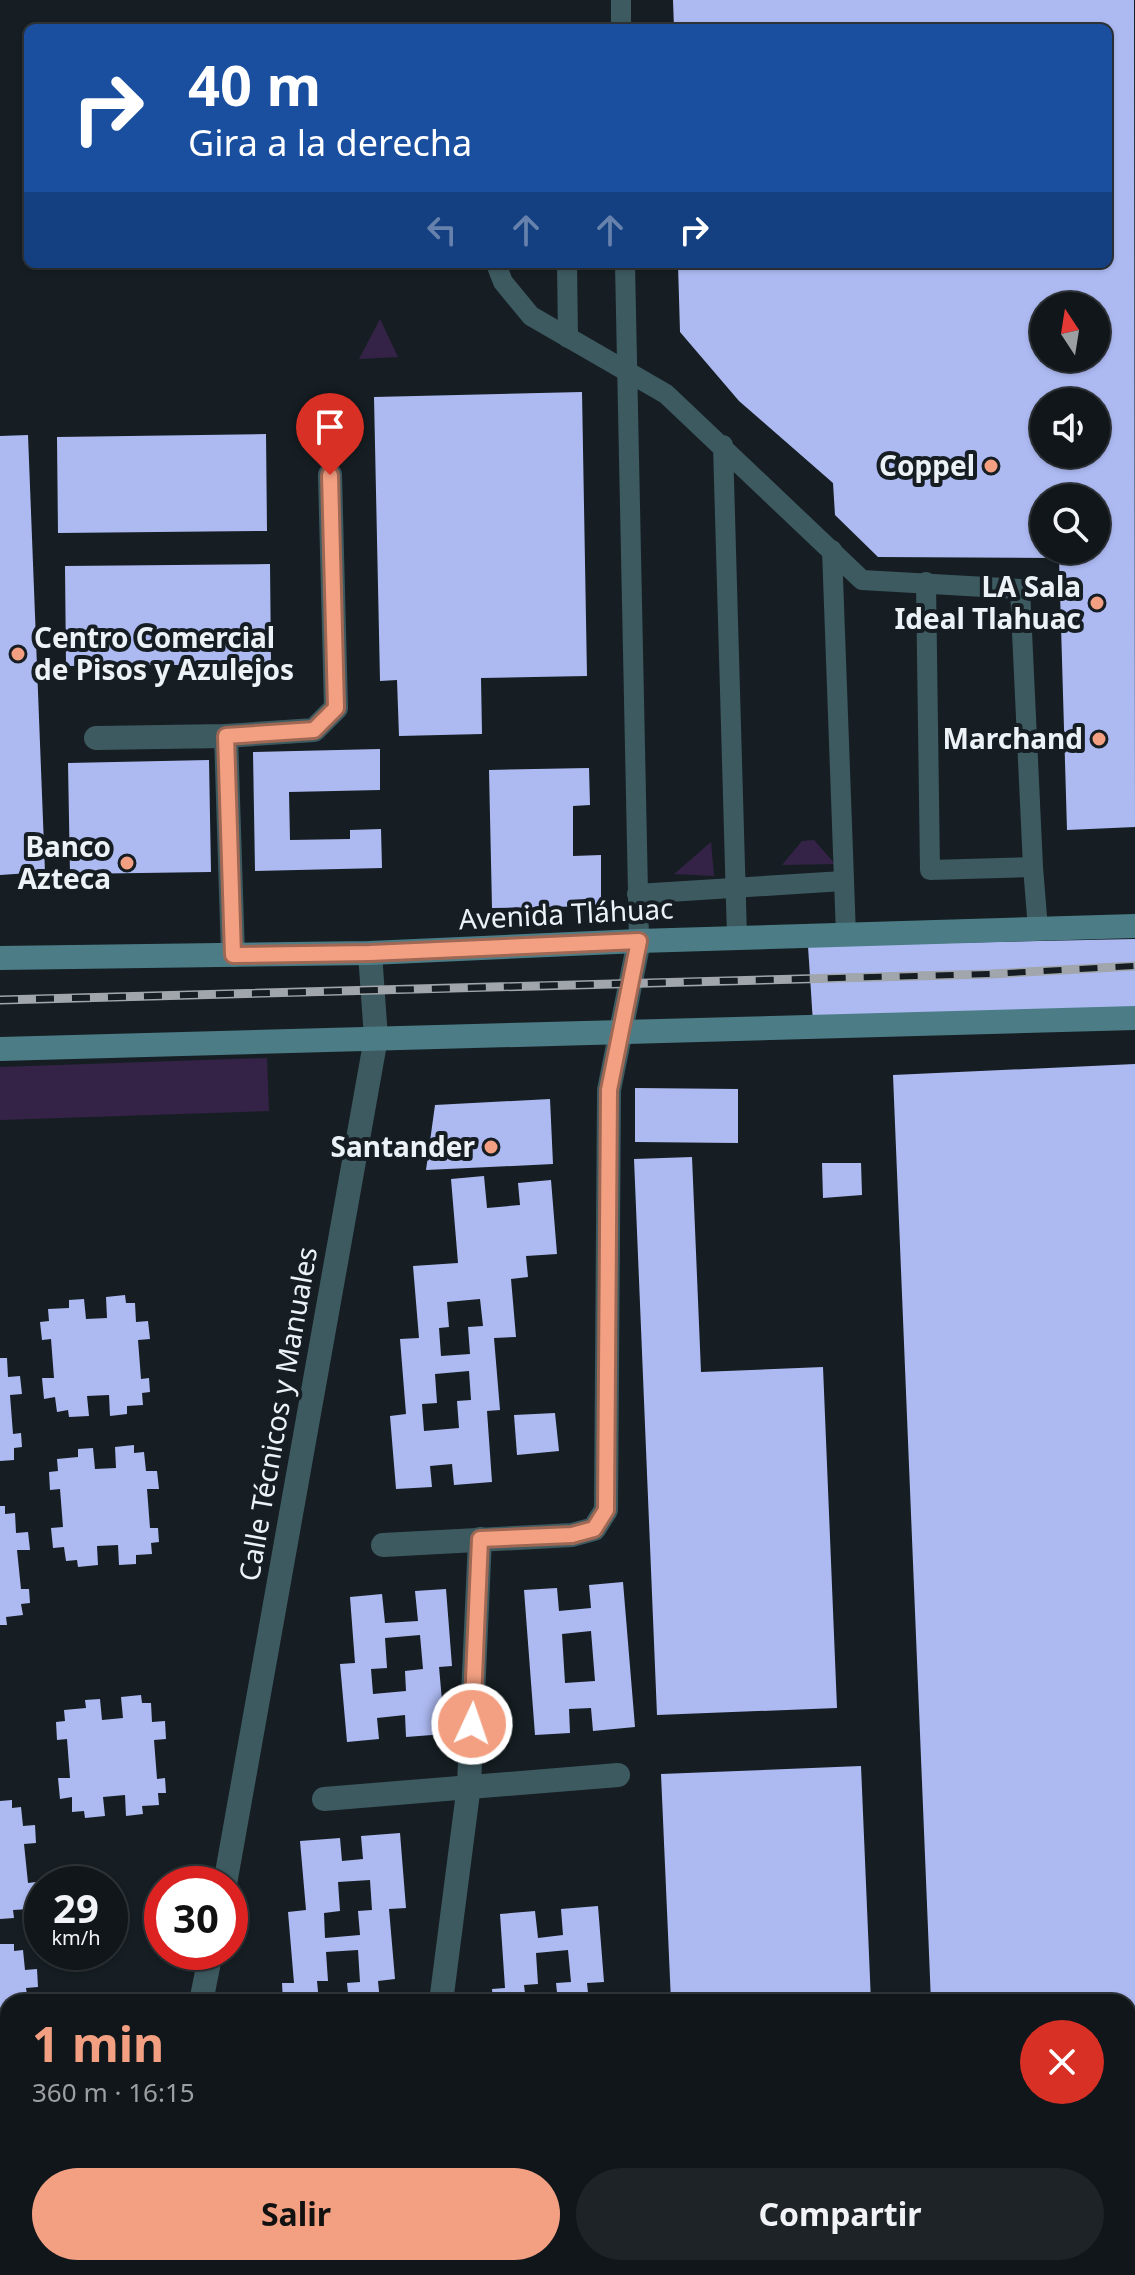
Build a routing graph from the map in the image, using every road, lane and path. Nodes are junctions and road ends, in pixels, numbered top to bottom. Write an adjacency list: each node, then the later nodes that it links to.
1 (621, 0): 2 (lane)
2 (621, 24)
3 (498, 268): 6 (lane)
4 (567, 268): 6 (lane)
5 (625, 268): 7 (lane)
6 (568, 338): 7 (lane)
7 (627, 371): 8 (lane); 17 (lane)
8 (723, 445): 10 (lane); 16 (lane)
9 (330, 475): 12 (street)
10 (832, 550): 11 (lane); 15 (lane)
11 (926, 582): 14 (lane); 14 (lane)
12 (226, 736): 13 (street); 24 (street)
13 (96, 738)
14 (1033, 867): 19 (lane)
15 (843, 881): 16 (lane); 20 (lane)
16 (736, 887): 17 (lane); 21 (lane)
17 (637, 894): 22 (lane)
18 (1135, 926): 19 (main road, Avenida Tláhuac)
19 (1038, 929): 20 (main road, Avenida Tláhuac)
20 (846, 935): 21 (main road, Avenida Tláhuac)
21 (737, 937): 22 (main road, Avenida Tláhuac)
22 (639, 941): 23 (main road, Avenida Tláhuac); 27 (street)
23 (370, 953): 24 (main road, Avenida Tláhuac); 28 (street, Calle Técnicos y Manuales)
24 (233, 955): 25 (main road, Avenida Tláhuac)
25 (0, 958)
26 (1135, 1018): 27 (main road)
27 (620, 1034): 28 (main road); 30 (street)
28 (376, 1038): 29 (main road); 35 (street, Calle Técnicos y Manuales)
29 (0, 1049)
30 (480, 1539): 31 (street); 33 (street)
31 (383, 1545)
32 (618, 1775): 33 (street)
33 (469, 1785): 34 (street); 38 (street)
34 (324, 1799)
35 (228, 1866)
36 (207, 1970): 37 (street)
37 (203, 1994)
38 (442, 1994)

